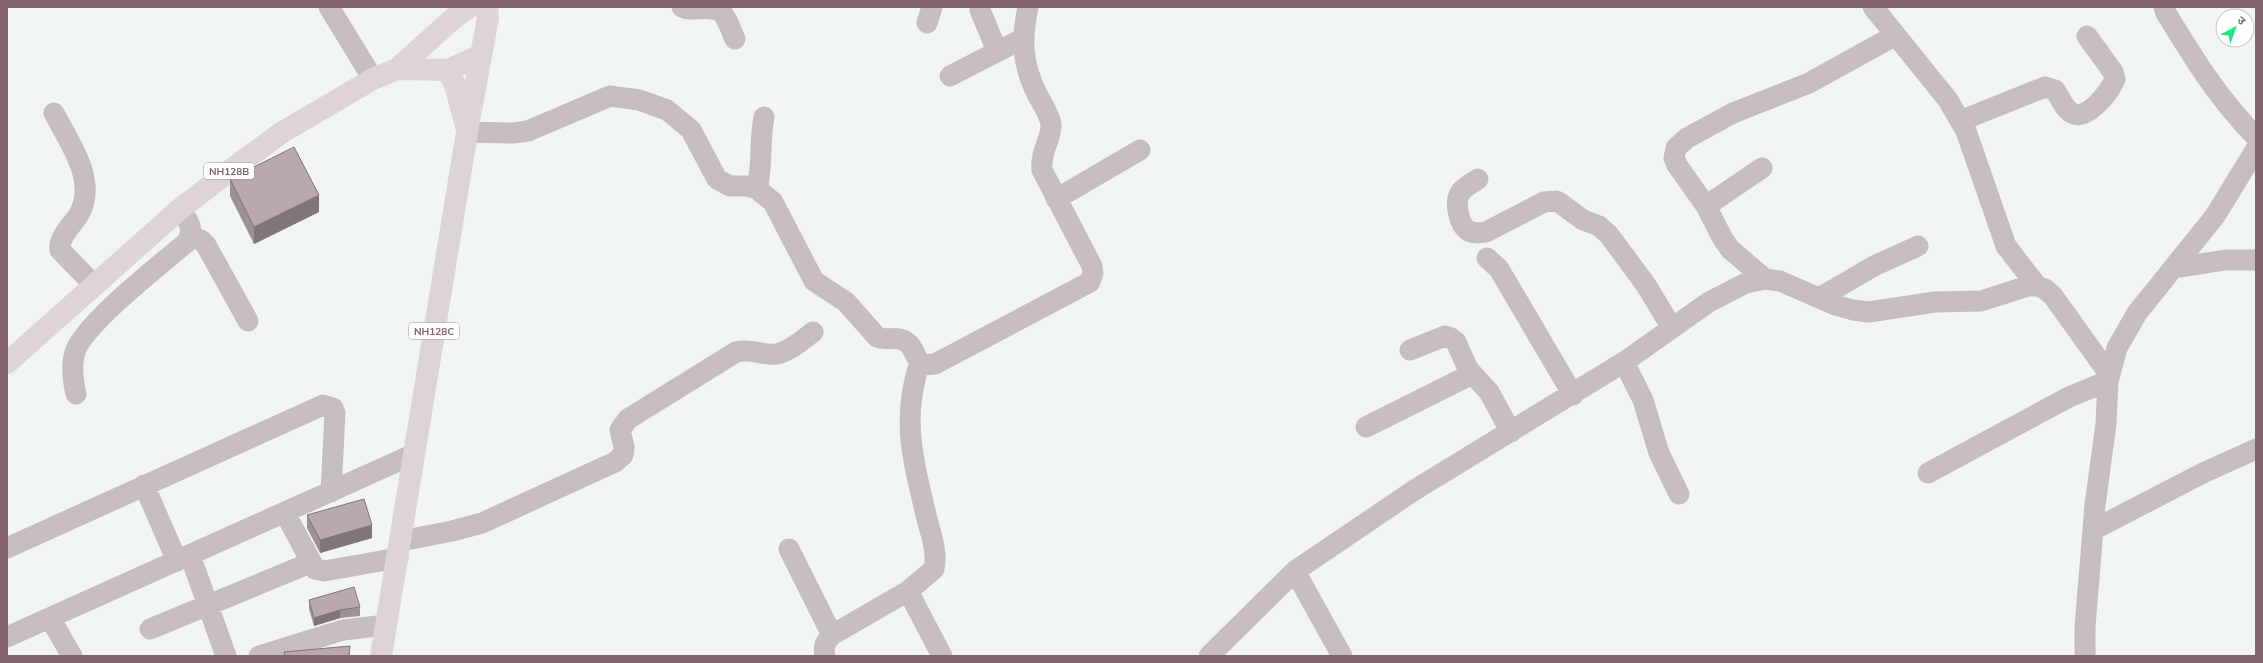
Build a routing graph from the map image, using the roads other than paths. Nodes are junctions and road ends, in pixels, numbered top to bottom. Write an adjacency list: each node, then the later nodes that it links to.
1 (329, 7): 18 (street)
2 (470, 7): 15 (highway, NH128B)
3 (487, 7): 14 (highway, NH128C)
4 (682, 7): 11 (street)
5 (1028, 7): 12 (street)
6 (1873, 7): 9 (street)
7 (2164, 7): 23 (street)
8 (980, 10): 13 (street)
9 (1894, 36): 21 (street); 30 (street)
10 (2087, 36): 21 (street)
11 (735, 39)
12 (1022, 39): 13 (street); 29 (street)
13 (996, 51): 17 (street)
14 (481, 55): 16 (highway); 22 (highway, NH128C)
15 (397, 69): 16 (highway); 18 (highway, NH128B)
16 (448, 70): 22 (highway)
17 (950, 76)
18 (373, 79): 31 (highway, NH128B)
19 (54, 113): 38 (street)
20 (764, 117): 28 (street)
21 (1960, 121): 39 (street)
22 (467, 132): 28 (street); 55 (highway, NH128C)
23 (2256, 137)
24 (2256, 149): 36 (street)
25 (1140, 150): 29 (street)
26 (1762, 168): 30 (street)
27 (1478, 179): 42 (street)
28 (757, 189): 45 (street)
29 (1056, 199): 45 (street)
30 (1706, 206): 37 (street)
31 (180, 209): 32 (street); 38 (highway, NH128B)
32 (190, 236): 41 (street); 50 (street)
33 (1918, 246): 40 (street)
34 (1487, 258): 51 (street)
35 (2256, 260): 36 (street)
36 (2175, 268): 49 (street)
37 (1765, 279): 40 (street); 42 (street)
38 (94, 285): 47 (highway, NH128B)
39 (2037, 286): 40 (street); 49 (street)
40 (1819, 298)
41 (248, 320)
42 (1672, 328): 46 (street)
43 (813, 332): 63 (street)
44 (1410, 350): 48 (street)
45 (920, 362): 68 (street)
46 (1624, 362): 51 (street); 59 (street)
47 (7, 363)
48 (1472, 374): 52 (street); 53 (street)
49 (2109, 377): 56 (street); 61 (street)
50 (76, 394)
51 (1573, 394): 53 (street)
52 (1366, 427)
53 (1511, 432): 67 (street)
54 (2256, 449): 61 (street)
55 (414, 454): 58 (street); 63 (highway, NH128C)
56 (1928, 473)
57 (144, 485): 58 (street); 62 (street); 65 (street)
58 (331, 492): 60 (street)
59 (1679, 494)
60 (285, 513): 65 (street); 66 (street)
61 (2093, 530): 83 (street)
62 (7, 548)
63 (399, 549): 66 (street); 71 (highway, NH128C)
64 (789, 549): 73 (street)
65 (184, 558): 69 (street); 70 (street)
66 (310, 563): 69 (street)
67 (1295, 571): 81 (street); 82 (street)
68 (908, 591): 73 (street); 80 (street)
69 (208, 605): 72 (street); 76 (street)
70 (50, 618): 74 (street); 75 (street)
71 (386, 625): 77 (street); 78 (highway, NH128C)
72 (150, 629)
73 (832, 635): 79 (street)
74 (7, 637)
75 (72, 656)
76 (226, 656)
77 (259, 656)
78 (381, 656)
79 (825, 656)
80 (942, 656)
81 (1209, 656)
82 (1342, 656)
83 (2085, 656)

